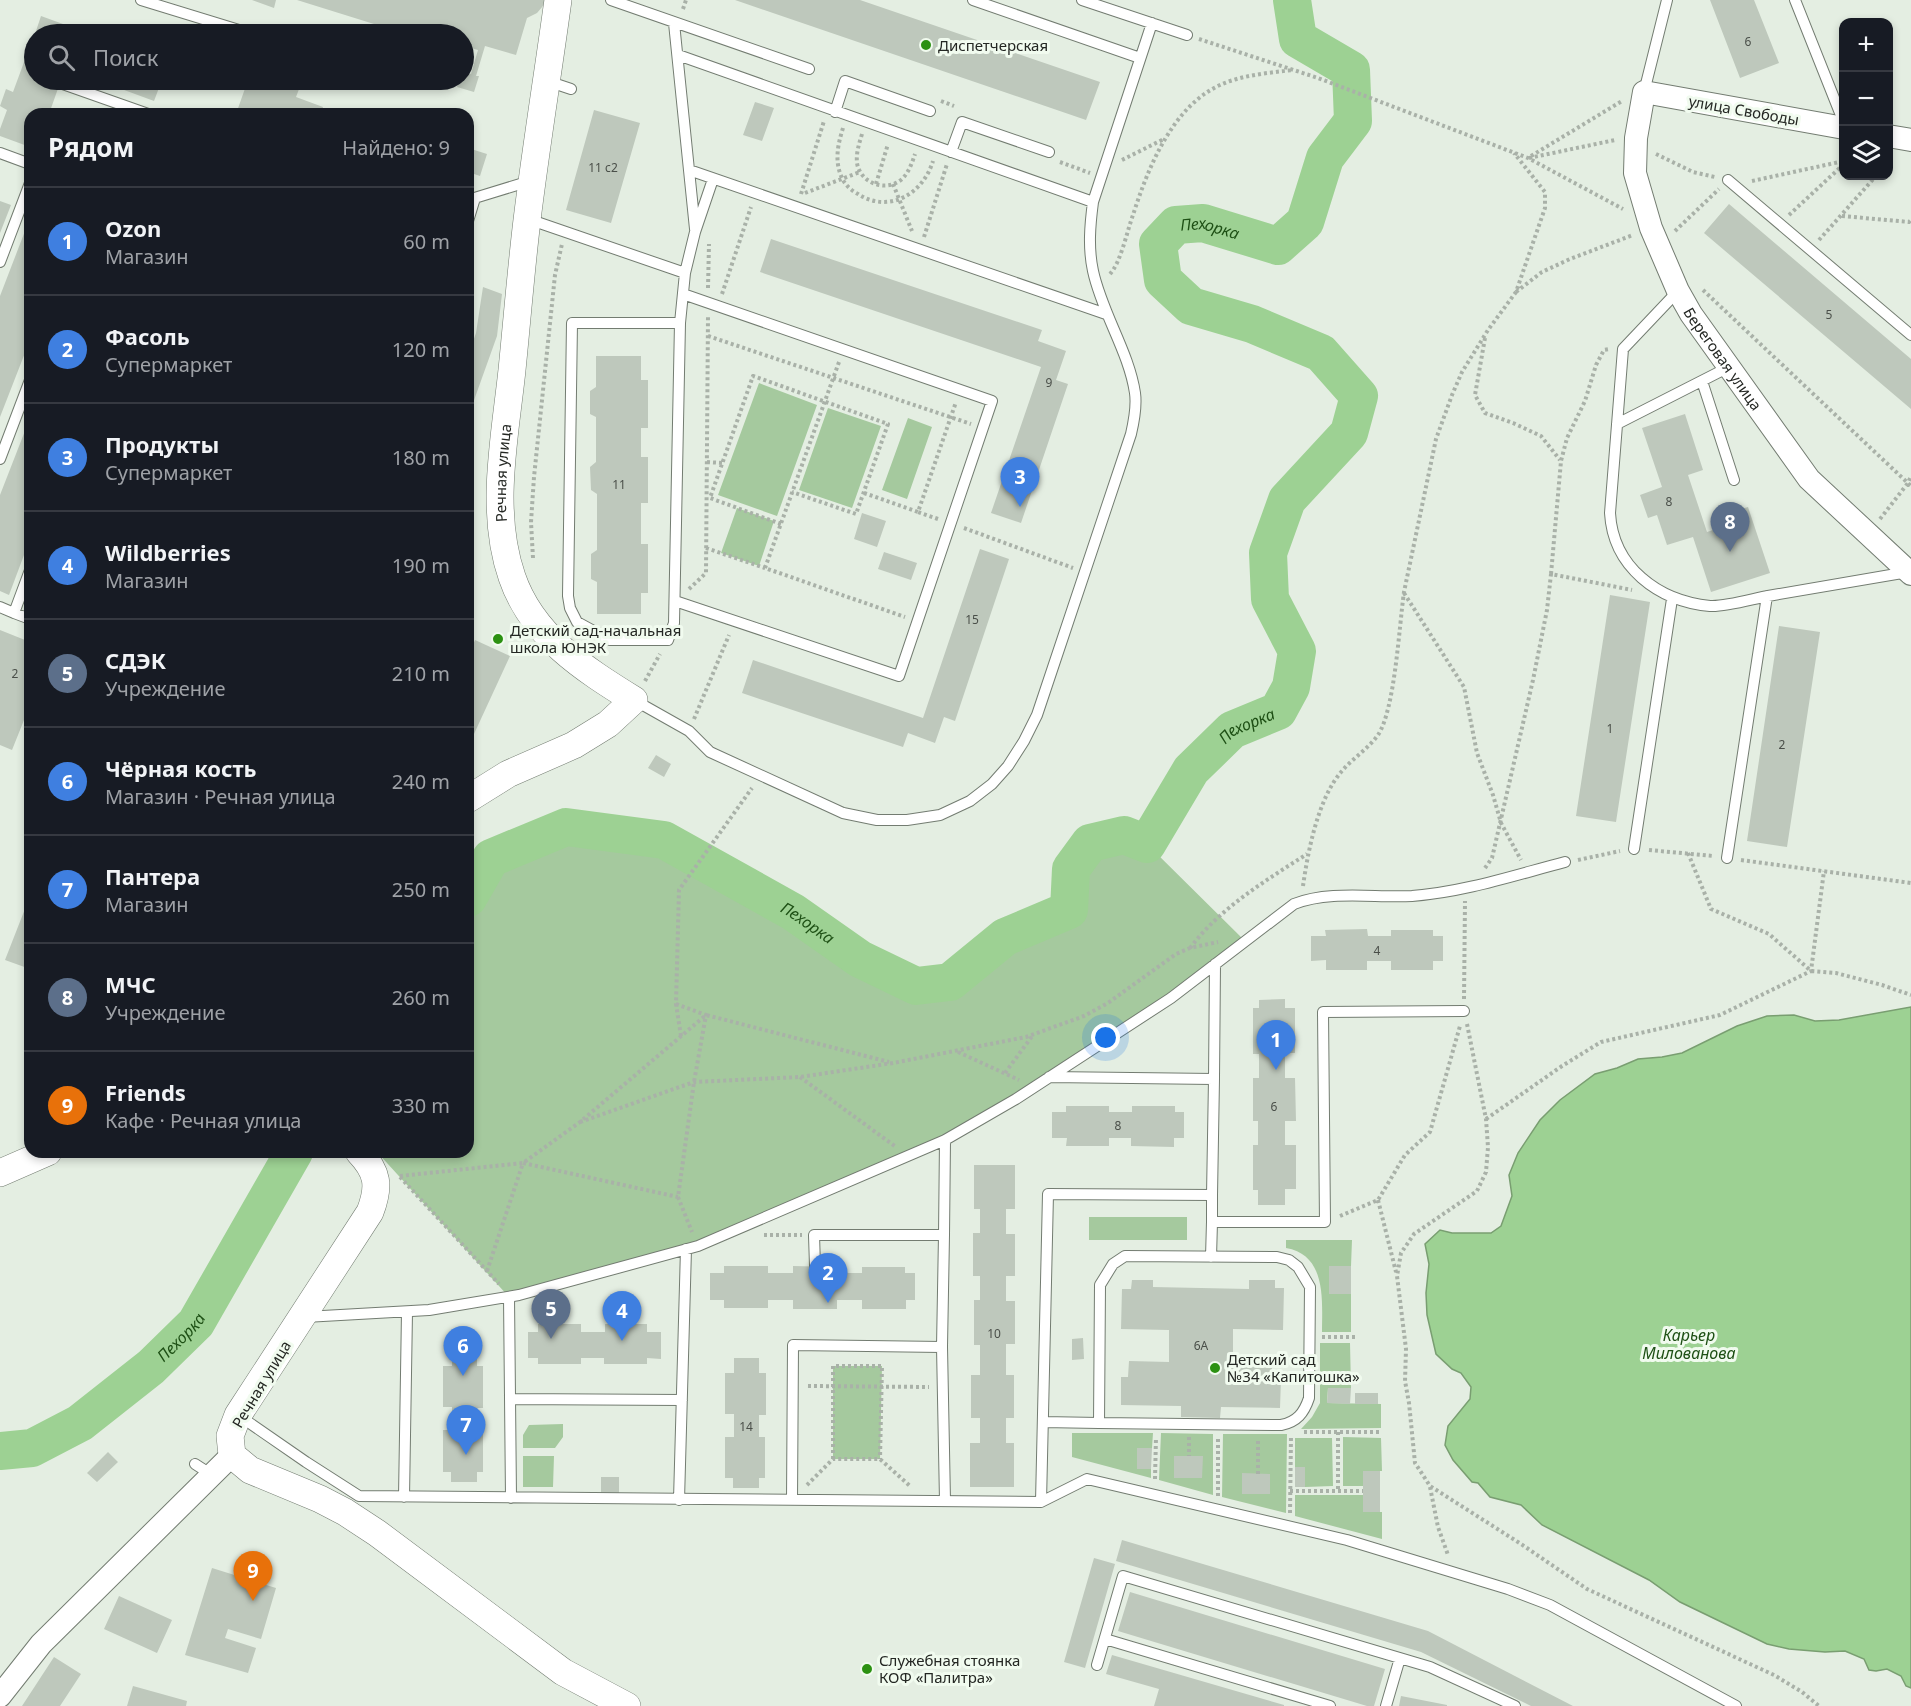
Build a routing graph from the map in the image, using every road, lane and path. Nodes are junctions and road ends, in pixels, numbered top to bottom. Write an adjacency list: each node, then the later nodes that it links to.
1 (141, 0): 8 (lane)
2 (558, 0): 47 (street, Речная улица)
3 (612, 0): 9 (lane)
4 (973, 0): 14 (lane)
5 (1082, 0): 10 (lane)
6 (1667, 0): 18 (lane)
7 (1795, 0): 21 (lane)
8 (172, 4): 11 (lane)
9 (674, 23): 13 (lane); 15 (lane)
10 (1152, 23): 12 (lane); 14 (lane)
11 (225, 24)
12 (1187, 34): 16 (path)
13 (678, 55): 20 (lane); 43 (lane)
14 (1140, 58): 42 (lane)
15 (809, 69)
16 (1296, 70): 29 (path); 35 (path)
17 (80, 90): 19 (lane)
18 (1644, 92): 24 (street, улица Свободы); 28 (street, Береговая улица); 37 (path)
19 (131, 108)
20 (831, 110): 22 (lane); 23 (lane); 53 (path)
21 (1839, 110)
22 (930, 111)
23 (846, 116): 26 (lane); 45 (path)
24 (1839, 127)
25 (863, 131): 44 (path)
26 (892, 132): 31 (lane); 50 (path)
27 (1893, 137): 30 (street)
28 (1636, 138): 37 (path); 48 (path); 64 (street, Береговая улица)
29 (1164, 139): 42 (path); 72 (path)
30 (1911, 140)
31 (919, 141): 32 (lane); 51 (path)
32 (938, 148): 33 (lane); 56 (path)
33 (951, 152): 36 (lane); 57 (lane); 67 (path)
34 (0, 153): 38 (lane)
35 (1514, 153): 37 (path); 74 (path)
36 (1052, 156): 40 (path)
37 (1528, 158): 59 (path)
38 (24, 162)
39 (1839, 164): 48 (path)
40 (1074, 167)
41 (1839, 168): 63 (path)
42 (1104, 169): 57 (lane)
43 (689, 170): 46 (lane); 66 (lane)
44 (860, 172): 45 (path); 50 (path)
45 (842, 178): 53 (path); 56 (path)
46 (713, 179): 52 (lane); 66 (lane)
47 (533, 180): 54 (lane); 61 (street, Речная улица)
48 (1728, 180): 63 (lane); 64 (path)
49 (1872, 180): 60 (path)
50 (876, 184): 51 (path)
51 (894, 184): 56 (path)
52 (756, 194): 58 (lane); 76 (path)
53 (801, 194): 58 (path)
54 (474, 198)
55 (24, 199): 69 (lane)
56 (900, 201): 67 (path)
57 (1093, 202): 72 (lane)
58 (790, 205): 67 (lane)
59 (1626, 210)
60 (1841, 216): 62 (path); 68 (path)
61 (527, 219): 65 (lane); 120 (street, Речная улица)
62 (1911, 220)
63 (1780, 224): 68 (lane)
64 (1651, 228): 73 (street, Береговая улица); 74 (path)
65 (564, 232): 70 (lane); 105 (path)
66 (695, 232): 70 (lane)
67 (920, 249): 77 (lane)
68 (1810, 250): 79 (lane)
69 (0, 262)
70 (685, 273): 75 (lane)
71 (708, 285): 76 (path)
72 (1097, 286): 77 (lane)
73 (1689, 289): 82 (lane); 84 (street, Береговая улица); 97 (path)
74 (1516, 292): 81 (path)
75 (683, 294): 76 (lane); 78 (lane)
76 (713, 304): 80 (path); 83 (lane)
77 (1106, 314): 122 (lane)
78 (680, 323): 113 (lane); 119 (lane)
79 (1911, 335)
80 (708, 336): 85 (path); 93 (path)
81 (1485, 337): 92 (path); 110 (path)
82 (1623, 349): 89 (lane); 92 (path)
83 (843, 350): 85 (path); 90 (lane)
84 (1729, 367): 86 (lane); 103 (street, Береговая улица)
85 (833, 379): 88 (path); 90 (path)
86 (1702, 381): 89 (lane); 96 (lane)
87 (24, 396): 91 (lane)
88 (825, 402): 94 (path); 98 (path); 99 (path)
89 (1617, 424): 112 (lane)
90 (983, 428): 118 (lane)
91 (0, 459)
92 (1561, 461): 108 (path)
93 (707, 462): 94 (path); 100 (path)
94 (722, 464): 100 (path)
95 (1911, 476): 97 (path)
96 (1734, 480)
97 (1909, 485): 103 (path)
98 (792, 492): 99 (path); 102 (path)
99 (864, 492): 101 (path)
100 (708, 498): 102 (path); 104 (path)
101 (918, 512)
102 (781, 524): 106 (path)
103 (1869, 534): 107 (street, Береговая улица)
104 (706, 548): 106 (path); 113 (path)
105 (535, 566)
106 (765, 568): 118 (path)
107 (1910, 573): 111 (lane)
108 (1551, 574): 112 (path); 124 (path)
109 (24, 586): 115 (lane)
110 (1404, 592): 124 (path); 127 (path)
111 (1767, 596): 112 (lane); 128 (lane)
112 (1672, 598): 125 (lane)
113 (675, 601): 117 (lane); 119 (lane)
114 (0, 607): 115 (lane)
115 (14, 613): 116 (lane)
116 (24, 617)
117 (735, 621): 118 (lane); 121 (path)
118 (918, 621)
119 (668, 640): 120 (path)
120 (634, 700): 121 (lane); 123 (street)
121 (689, 731): 122 (lane)
122 (761, 776): 139 (path)
123 (474, 792)
124 (1501, 823): 131 (path); 132 (path)
125 (1634, 849)
126 (1688, 852): 137 (path)
127 (1307, 854): 133 (path); 135 (path)
128 (1727, 858)
129 (1565, 862): 131 (lane)
130 (1824, 871): 137 (path)
131 (1527, 872): 132 (lane)
132 (1466, 889): 133 (lane); 140 (path)
133 (1302, 901): 134 (lane)
134 (1245, 941): 135 (path); 136 (lane)
135 (1190, 948): 142 (path)
136 (1215, 964): 148 (lane); 149 (lane)
137 (1811, 971): 138 (path); 152 (path)
138 (1911, 995)
139 (676, 1004): 141 (path); 143 (path)
140 (1464, 1011): 152 (path); 162 (path); 164 (lane)
141 (706, 1015): 143 (path); 145 (path); 150 (path)
142 (1035, 1034): 144 (path); 146 (path)
143 (681, 1037): 153 (path)
144 (958, 1051): 145 (path); 146 (path)
145 (892, 1063): 147 (path)
146 (1005, 1073): 151 (path)
147 (800, 1077): 150 (path); 155 (path)
148 (1049, 1077): 149 (lane); 151 (lane)
149 (1214, 1079): 160 (lane)
150 (694, 1082): 153 (path); 161 (path)
151 (1034, 1087): 154 (lane)
152 (1486, 1119): 173 (path)
153 (580, 1122): 158 (path)
154 (945, 1140): 155 (lane); 167 (lane)
155 (910, 1156): 165 (lane)
156 (34, 1158): 159 (street)
157 (365, 1158): 176 (street, Речная улица)
158 (523, 1163): 161 (path); 172 (path); 172 (path)
159 (0, 1173)
160 (1212, 1195): 163 (lane); 187 (lane)
161 (678, 1197): 168 (path)
162 (1378, 1200): 164 (path); 173 (path)
163 (1212, 1222): 164 (lane); 170 (lane)
164 (1325, 1222)
165 (726, 1235): 166 (path); 168 (lane)
166 (814, 1235): 167 (lane); 171 (lane)
167 (944, 1235): 179 (lane)
168 (698, 1246): 169 (lane)
169 (686, 1249): 174 (lane); 185 (lane)
170 (1211, 1257): 177 (lane); 188 (lane)
171 (815, 1266)
172 (487, 1271): 174 (path)
173 (1397, 1276): 200 (path)
174 (509, 1297): 175 (lane); 184 (lane)
175 (406, 1312): 176 (lane); 205 (lane)
176 (302, 1317): 186 (street, Речная улица)
177 (1309, 1336): 178 (path); 192 (lane)
178 (1358, 1337)
179 (942, 1347): 180 (lane); 183 (lane)
180 (792, 1386): 181 (path); 208 (lane)
181 (833, 1386): 182 (path); 182 (path); 196 (path)
182 (881, 1386): 183 (path); 197 (path)
183 (944, 1386): 210 (lane)
184 (510, 1399): 185 (lane); 206 (lane)
185 (682, 1400): 207 (lane)
186 (238, 1415): 195 (street, Речная улица); 205 (lane)
187 (1043, 1422): 188 (lane); 211 (lane)
188 (1099, 1423): 189 (lane)
189 (1157, 1424): 190 (lane); 199 (path)
190 (1218, 1424): 191 (lane); 204 (path)
191 (1259, 1425): 192 (lane); 198 (path)
192 (1291, 1428): 193 (path); 201 (path)
193 (1338, 1432): 194 (path); 202 (path)
194 (1381, 1432)
195 (232, 1455): 217 (street); 218 (street)
196 (832, 1459): 197 (path); 208 (path)
197 (880, 1459): 209 (path)
198 (1258, 1474)
199 (1155, 1479)
200 (1430, 1486): 213 (path); 223 (path)
201 (1290, 1491): 202 (path); 212 (path)
202 (1338, 1491): 203 (path)
203 (1363, 1491)
204 (1218, 1496)
205 (404, 1497): 206 (lane)
206 (511, 1498): 207 (lane)
207 (679, 1500): 208 (lane)
208 (792, 1500): 209 (lane)
209 (926, 1501): 210 (lane)
210 (945, 1501): 211 (lane)
211 (1041, 1502): 213 (lane)
212 (1290, 1514)
213 (1457, 1573): 222 (lane)
214 (1105, 1639): 215 (lane); 216 (lane); 219 (lane)
215 (1400, 1658): 220 (lane); 221 (lane)
216 (1097, 1665)
217 (0, 1696)
218 (627, 1706)
219 (1330, 1706)
220 (1386, 1706)
221 (1515, 1706)
222 (1736, 1706)
223 (1819, 1706)

